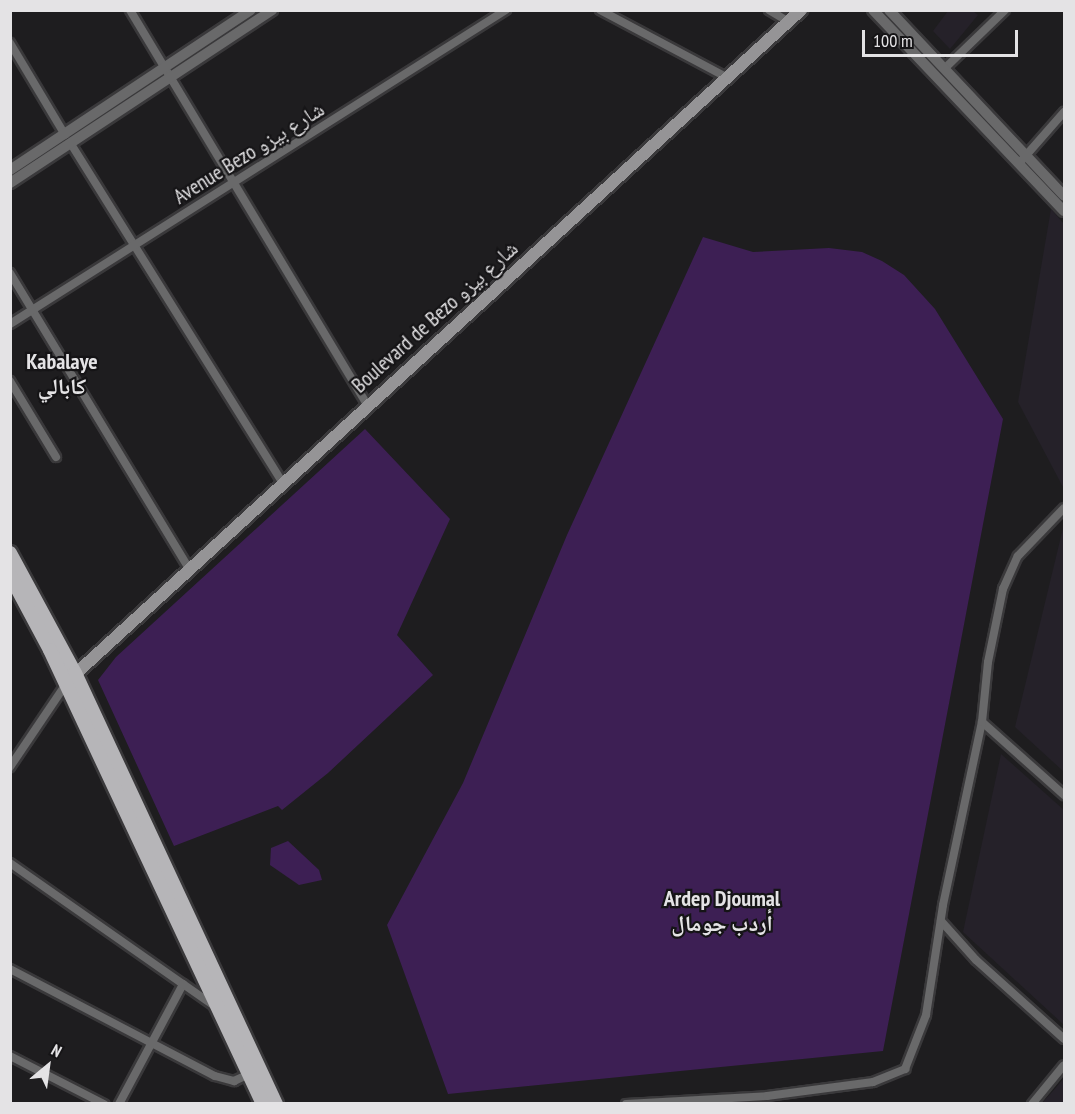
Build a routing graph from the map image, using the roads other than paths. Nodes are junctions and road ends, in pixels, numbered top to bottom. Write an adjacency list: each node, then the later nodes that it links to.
1 (130, 10): 15 (street)
2 (239, 10): 12 (street)
3 (251, 10): 12 (street)
4 (272, 10): 17 (street)
5 (506, 10): 23 (street, Avenue Bezo شارع بيزو)
6 (600, 10): 16 (street)
7 (769, 10): 11 (street)
8 (873, 10): 20 (street)
9 (889, 10): 14 (street)
10 (1005, 10): 14 (street)
11 (798, 14): 16 (main road, Boulevard de Bezo شارع بيزو)
12 (233, 23): 15 (street)
13 (10, 43): 19 (street)
14 (945, 68): 20 (street)
15 (163, 69): 17 (street); 19 (street)
16 (728, 78): 31 (main road, Boulevard de Bezo شارع بيزو)
17 (170, 80): 19 (street); 23 (street)
18 (1065, 112): 20 (street)
19 (68, 139): 21 (street); 22 (street); 26 (street)
20 (1023, 159): 24 (street); 25 (street)
21 (10, 170)
22 (10, 183)
23 (233, 185): 26 (street, Avenue Bezo شارع بيزو); 31 (street)
24 (1065, 196)
25 (1065, 211)
26 (135, 246): 28 (street, Avenue Bezo شارع بيزو); 33 (street)
27 (10, 273): 28 (street)
28 (34, 309): 29 (street, Avenue Bezo شارع بيزو); 36 (street)
29 (10, 324)
30 (10, 381): 32 (street)
31 (367, 405): 33 (main road, Boulevard de Bezo شارع بيزو)
32 (56, 457)
33 (282, 482): 36 (main road, Boulevard de Bezo شارع بيزو)
34 (1065, 508): 40 (street)
35 (10, 553): 38 (main road)
36 (190, 570): 38 (main road, Boulevard de Bezo شارع بيزو)
37 (10, 575): 39 (main road)
38 (75, 673): 39 (main road, Boulevard de Bezo شارع بيزو); 43 (main road)
39 (66, 684): 41 (street); 44 (main road)
40 (982, 722): 42 (street); 46 (street)
41 (10, 767)
42 (1065, 795)
43 (153, 838): 44 (main road); 59 (main road)
44 (138, 844): 49 (main road)
45 (10, 863): 48 (street)
46 (941, 921): 50 (street); 55 (street)
47 (10, 969): 51 (street)
48 (183, 984): 49 (street); 51 (street)
49 (220, 1009): 54 (main road)
50 (1065, 1039)
51 (152, 1042): 54 (street); 57 (street)
52 (10, 1056): 56 (street)
53 (1065, 1065): 62 (street)
54 (249, 1074): 58 (main road)
55 (767, 1096): 60 (street); 61 (street)
56 (104, 1104)
57 (119, 1104)
58 (263, 1104)
59 (276, 1104)
60 (626, 1104)
61 (777, 1104)
62 (1032, 1104)

